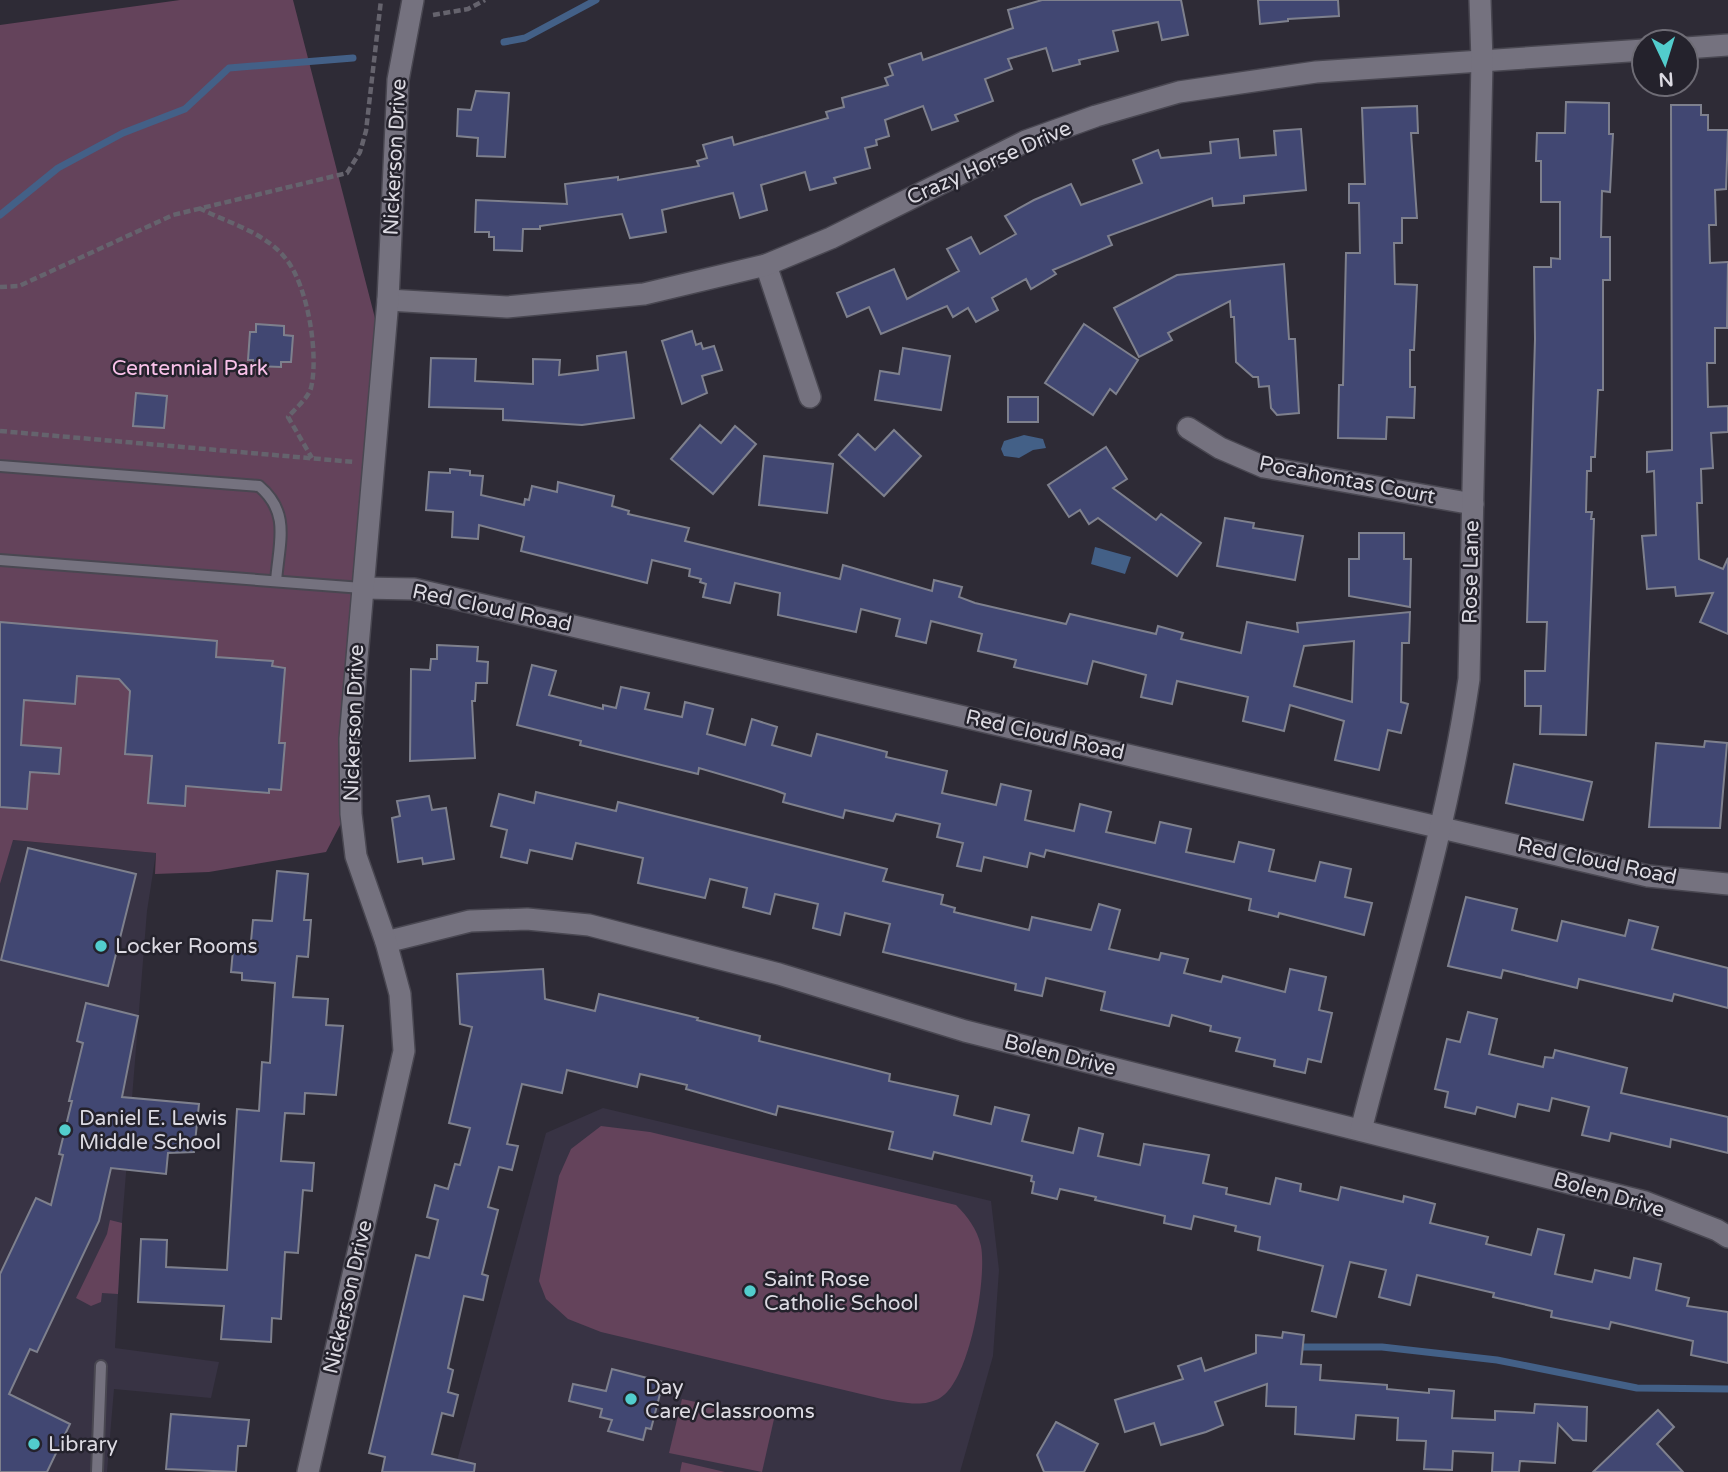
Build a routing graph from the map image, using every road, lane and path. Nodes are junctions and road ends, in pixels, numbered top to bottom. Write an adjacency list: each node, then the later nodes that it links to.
1 (381, 0): 9 (path)
2 (485, 0): 4 (path)
3 (1480, 0): 8 (street, Rose Lane)
4 (412, 3): 12 (street, Nickerson Drive)
5 (1728, 45): 6 (street)
6 (1700, 47)
7 (1630, 51): 8 (street, Crazy Horse Drive)
8 (1482, 61): 10 (street, Crazy Horse Drive); 19 (street, Rose Lane)
9 (198, 207): 11 (path); 16 (path)
10 (766, 265): 12 (street, Crazy Horse Drive); 13 (street)
11 (0, 288)
12 (388, 300): 22 (street, Nickerson Drive)
13 (810, 397)
14 (1188, 428): 19 (street, Pocahontas Court)
15 (0, 431): 16 (path)
16 (312, 458): 17 (path)
17 (354, 462)
18 (0, 467): 21 (lane)
19 (1473, 504): 23 (street, Rose Lane)
20 (0, 560): 21 (lane)
21 (276, 581): 22 (lane)
22 (362, 588): 23 (street, Red Cloud Road); 25 (street, Nickerson Drive)
23 (1439, 827): 24 (street, Red Cloud Road); 26 (street, Rose Lane)
24 (1728, 884)
25 (386, 942): 26 (street, Bolen Drive); 30 (street, Nickerson Drive)
26 (1361, 1130): 27 (street, Bolen Drive)
27 (1728, 1237)
28 (101, 1366): 29 (lane)
29 (97, 1472)
30 (308, 1472)

